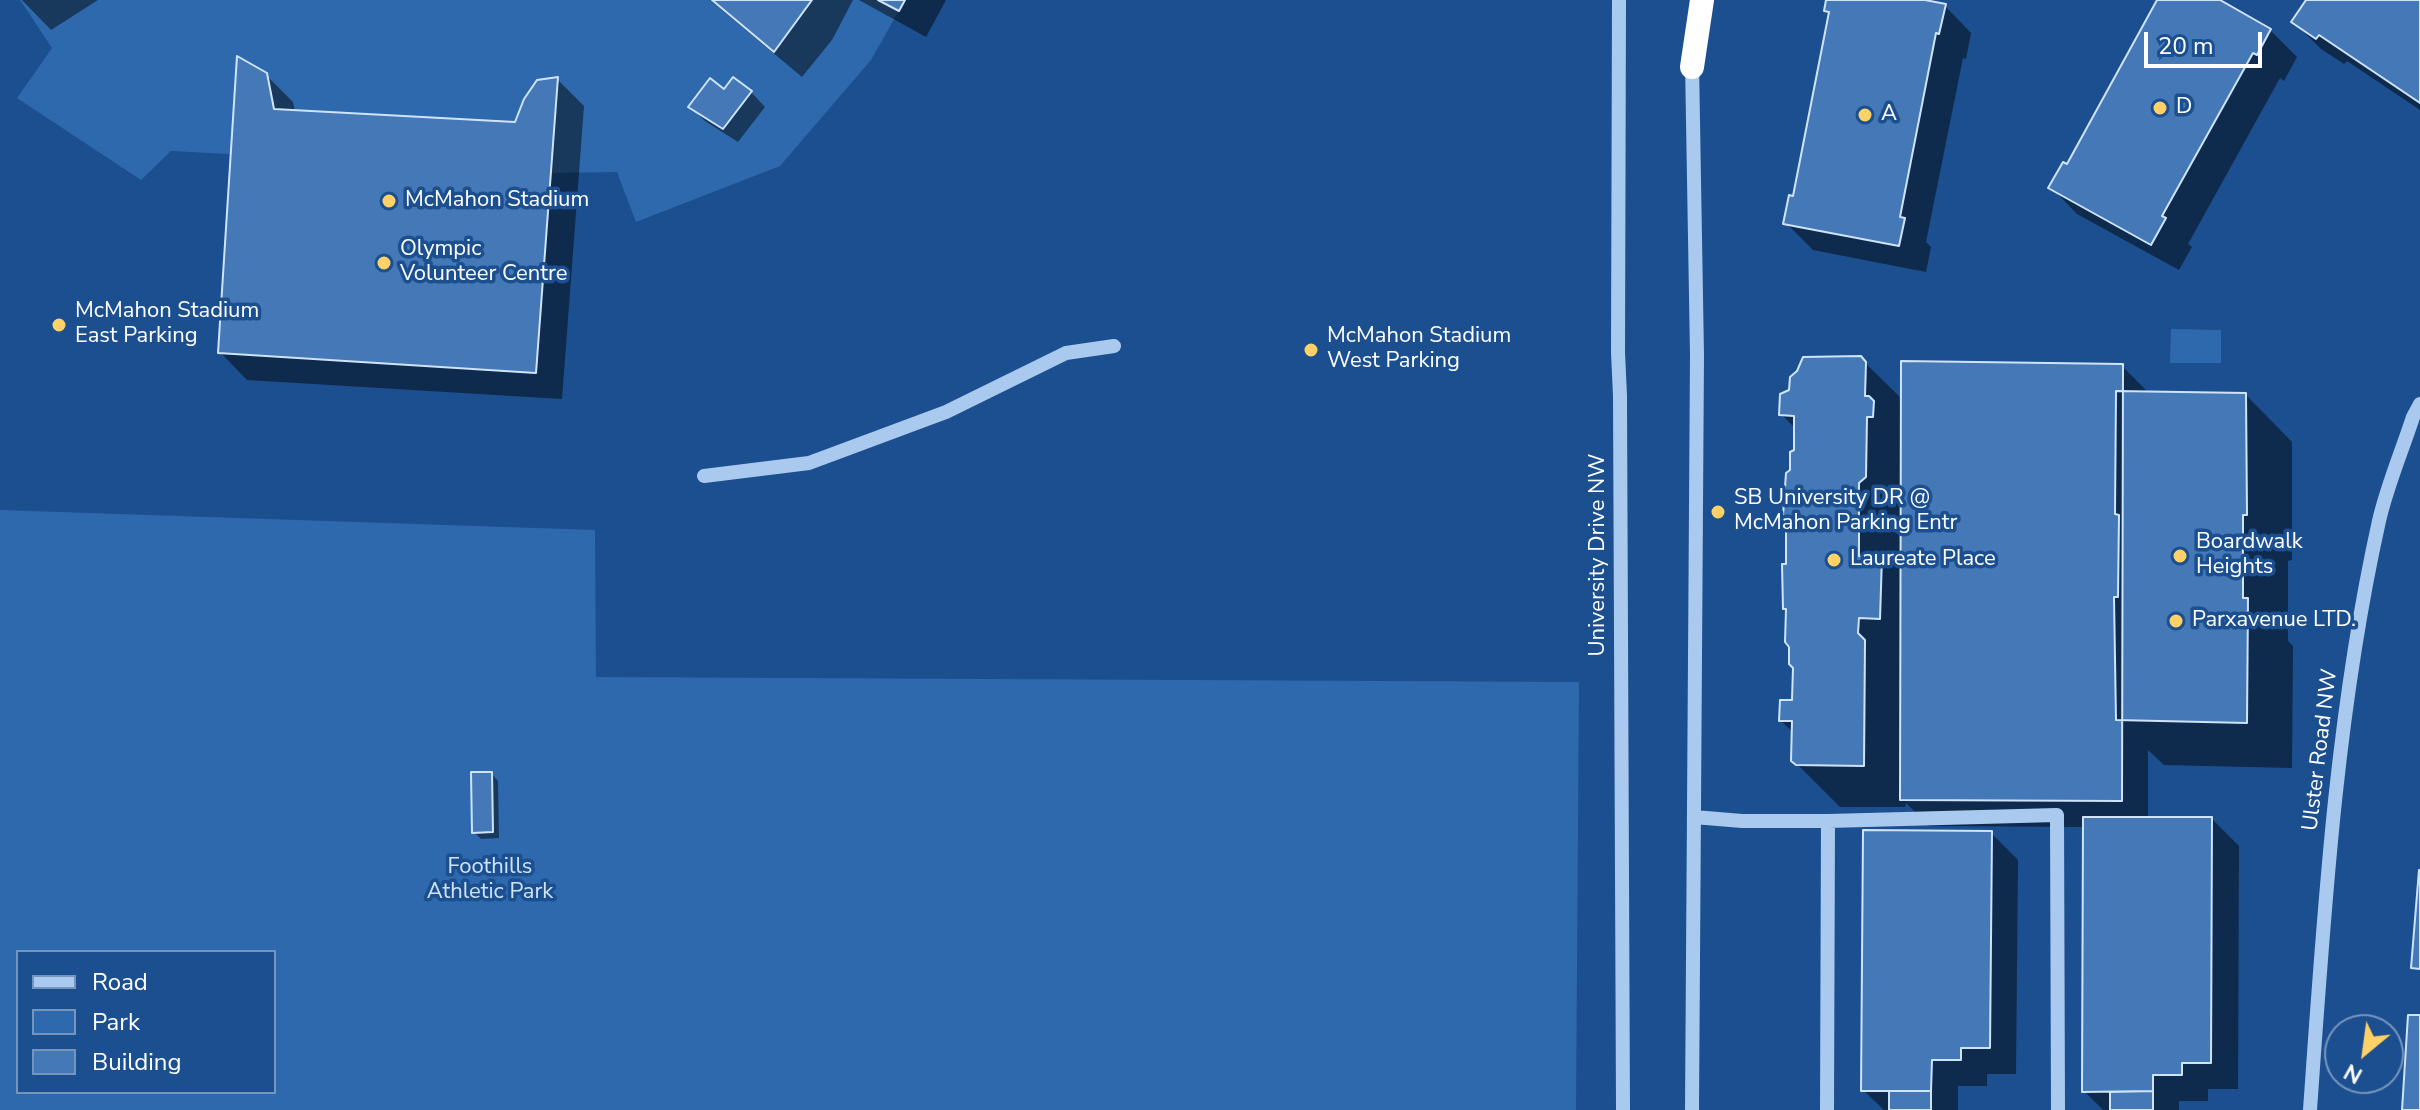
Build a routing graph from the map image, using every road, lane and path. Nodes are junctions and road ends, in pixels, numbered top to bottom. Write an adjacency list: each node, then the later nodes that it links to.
1 (1619, 0): 10 (street, University Drive NW)
2 (1692, 0): 4 (street)
3 (1702, 0): 4 (highway)
4 (1692, 67): 8 (street)
5 (1114, 346): 7 (street)
6 (2420, 404): 14 (street, Ulster Road NW)
7 (704, 476)
8 (1694, 817): 9 (street); 11 (street)
9 (1828, 821): 12 (street); 13 (street)
10 (1623, 1110)
11 (1692, 1110)
12 (1827, 1110)
13 (2058, 1110)
14 (2310, 1110)

